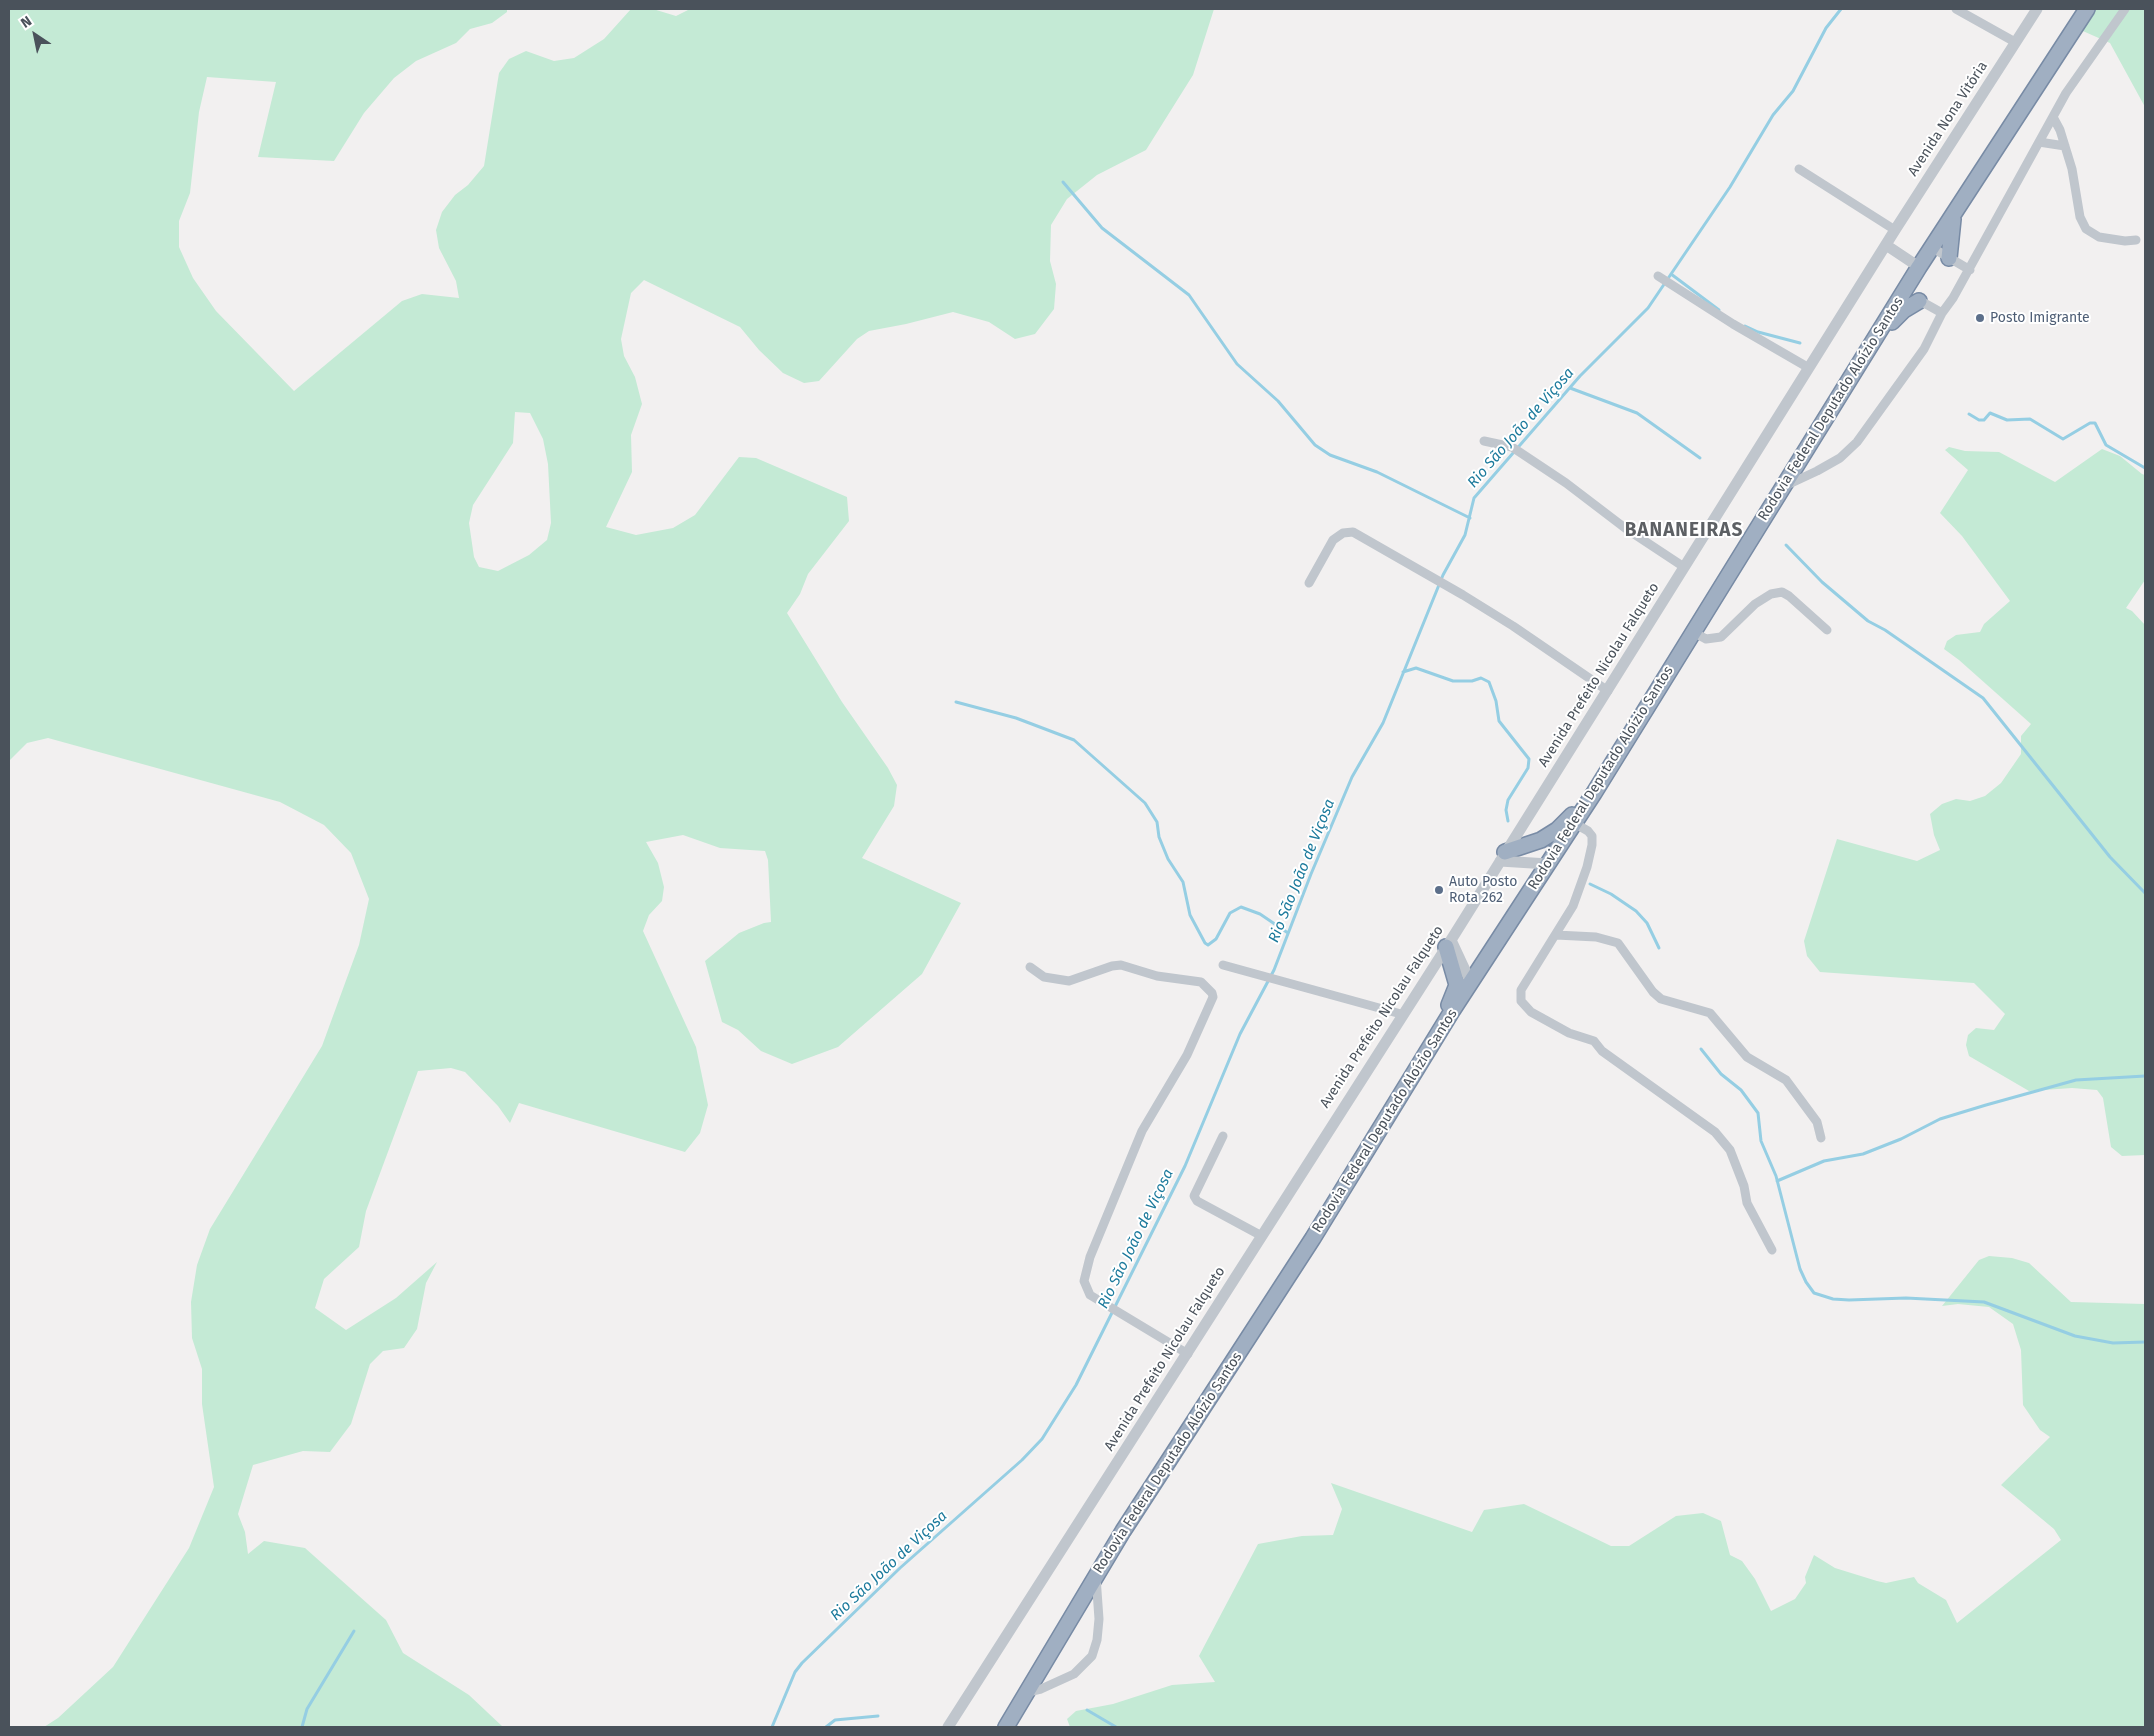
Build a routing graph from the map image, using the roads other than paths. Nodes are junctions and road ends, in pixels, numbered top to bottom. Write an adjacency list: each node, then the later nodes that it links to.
1 (1956, 9): 5 (street)
2 (2037, 9): 5 (street, Avenida Nona Vitória)
3 (2087, 9): 10 (highway, Rodovia Federal Deputado Aloízio Santos)
4 (2125, 9): 6 (street)
5 (2015, 42): 11 (street, Avenida Nona Vitória)
6 (2053, 117): 7 (street); 8 (street)
7 (2039, 142): 8 (street); 17 (street)
8 (2065, 146): 12 (street)
9 (1799, 169): 11 (street)
10 (1955, 211): 14 (highway, Rodovia Federal Deputado Aloízio Santos); 15 (highway)
11 (1895, 230): 13 (street, Avenida Nona Vitória)
12 (2136, 240)
13 (1886, 245): 16 (street); 23 (street, Avenida Prefeito Nicolau Falqueto)
14 (1931, 247): 15 (street); 16 (highway, Rodovia Federal Deputado Aloízio Santos)
15 (1950, 258): 17 (street)
16 (1919, 267): 19 (highway, Rodovia Federal Deputado Aloízio Santos)
17 (1970, 270): 21 (street)
18 (1662, 278): 23 (street)
19 (1904, 291): 20 (street); 22 (highway, Rodovia Federal Deputado Aloízio Santos)
20 (1919, 301): 21 (street); 22 (highway)
21 (1942, 313): 25 (street)
22 (1874, 338): 25 (highway, Rodovia Federal Deputado Aloízio Santos)
23 (1809, 368): 26 (street, Avenida Prefeito Nicolau Falqueto)
24 (1484, 441): 26 (street)
25 (1784, 486): 29 (highway, Rodovia Federal Deputado Aloízio Santos)
26 (1684, 567): 30 (street, Avenida Prefeito Nicolau Falqueto)
27 (1309, 583): 30 (street)
28 (1827, 630): 29 (street)
29 (1693, 632): 31 (highway, Rodovia Federal Deputado Aloízio Santos)
30 (1608, 691): 33 (street, Avenida Prefeito Nicolau Falqueto)
31 (1594, 792): 32 (highway, Rodovia Federal Deputado Aloízio Santos); 33 (highway)
32 (1574, 823): 34 (highway, Rodovia Federal Deputado Aloízio Santos); 35 (street)
33 (1502, 857): 34 (street); 36 (street, Avenida Prefeito Nicolau Falqueto)
34 (1548, 864): 39 (highway, Rodovia Federal Deputado Aloízio Santos)
35 (1556, 935): 43 (street); 45 (street)
36 (1448, 944): 39 (street); 40 (street, Avenida Prefeito Nicolau Falqueto); 41 (highway)
37 (1224, 965): 40 (street)
38 (1030, 967): 46 (street)
39 (1471, 983): 41 (highway, Rodovia Federal Deputado Aloízio Santos)
40 (1401, 1014): 44 (street, Avenida Prefeito Nicolau Falqueto)
41 (1429, 1048): 47 (highway, Rodovia Federal Deputado Aloízio Santos)
42 (1223, 1136): 44 (street)
43 (1821, 1138)
44 (1260, 1235): 46 (street, Avenida Prefeito Nicolau Falqueto)
45 (1772, 1250)
46 (1188, 1354): 49 (street, Avenida Prefeito Nicolau Falqueto)
47 (1096, 1575): 48 (highway, Rodovia Federal Deputado Aloízio Santos); 48 (street)
48 (1028, 1692): 50 (highway, Rodovia Federal Deputado Aloízio Santos)
49 (948, 1727)
50 (1006, 1727)

